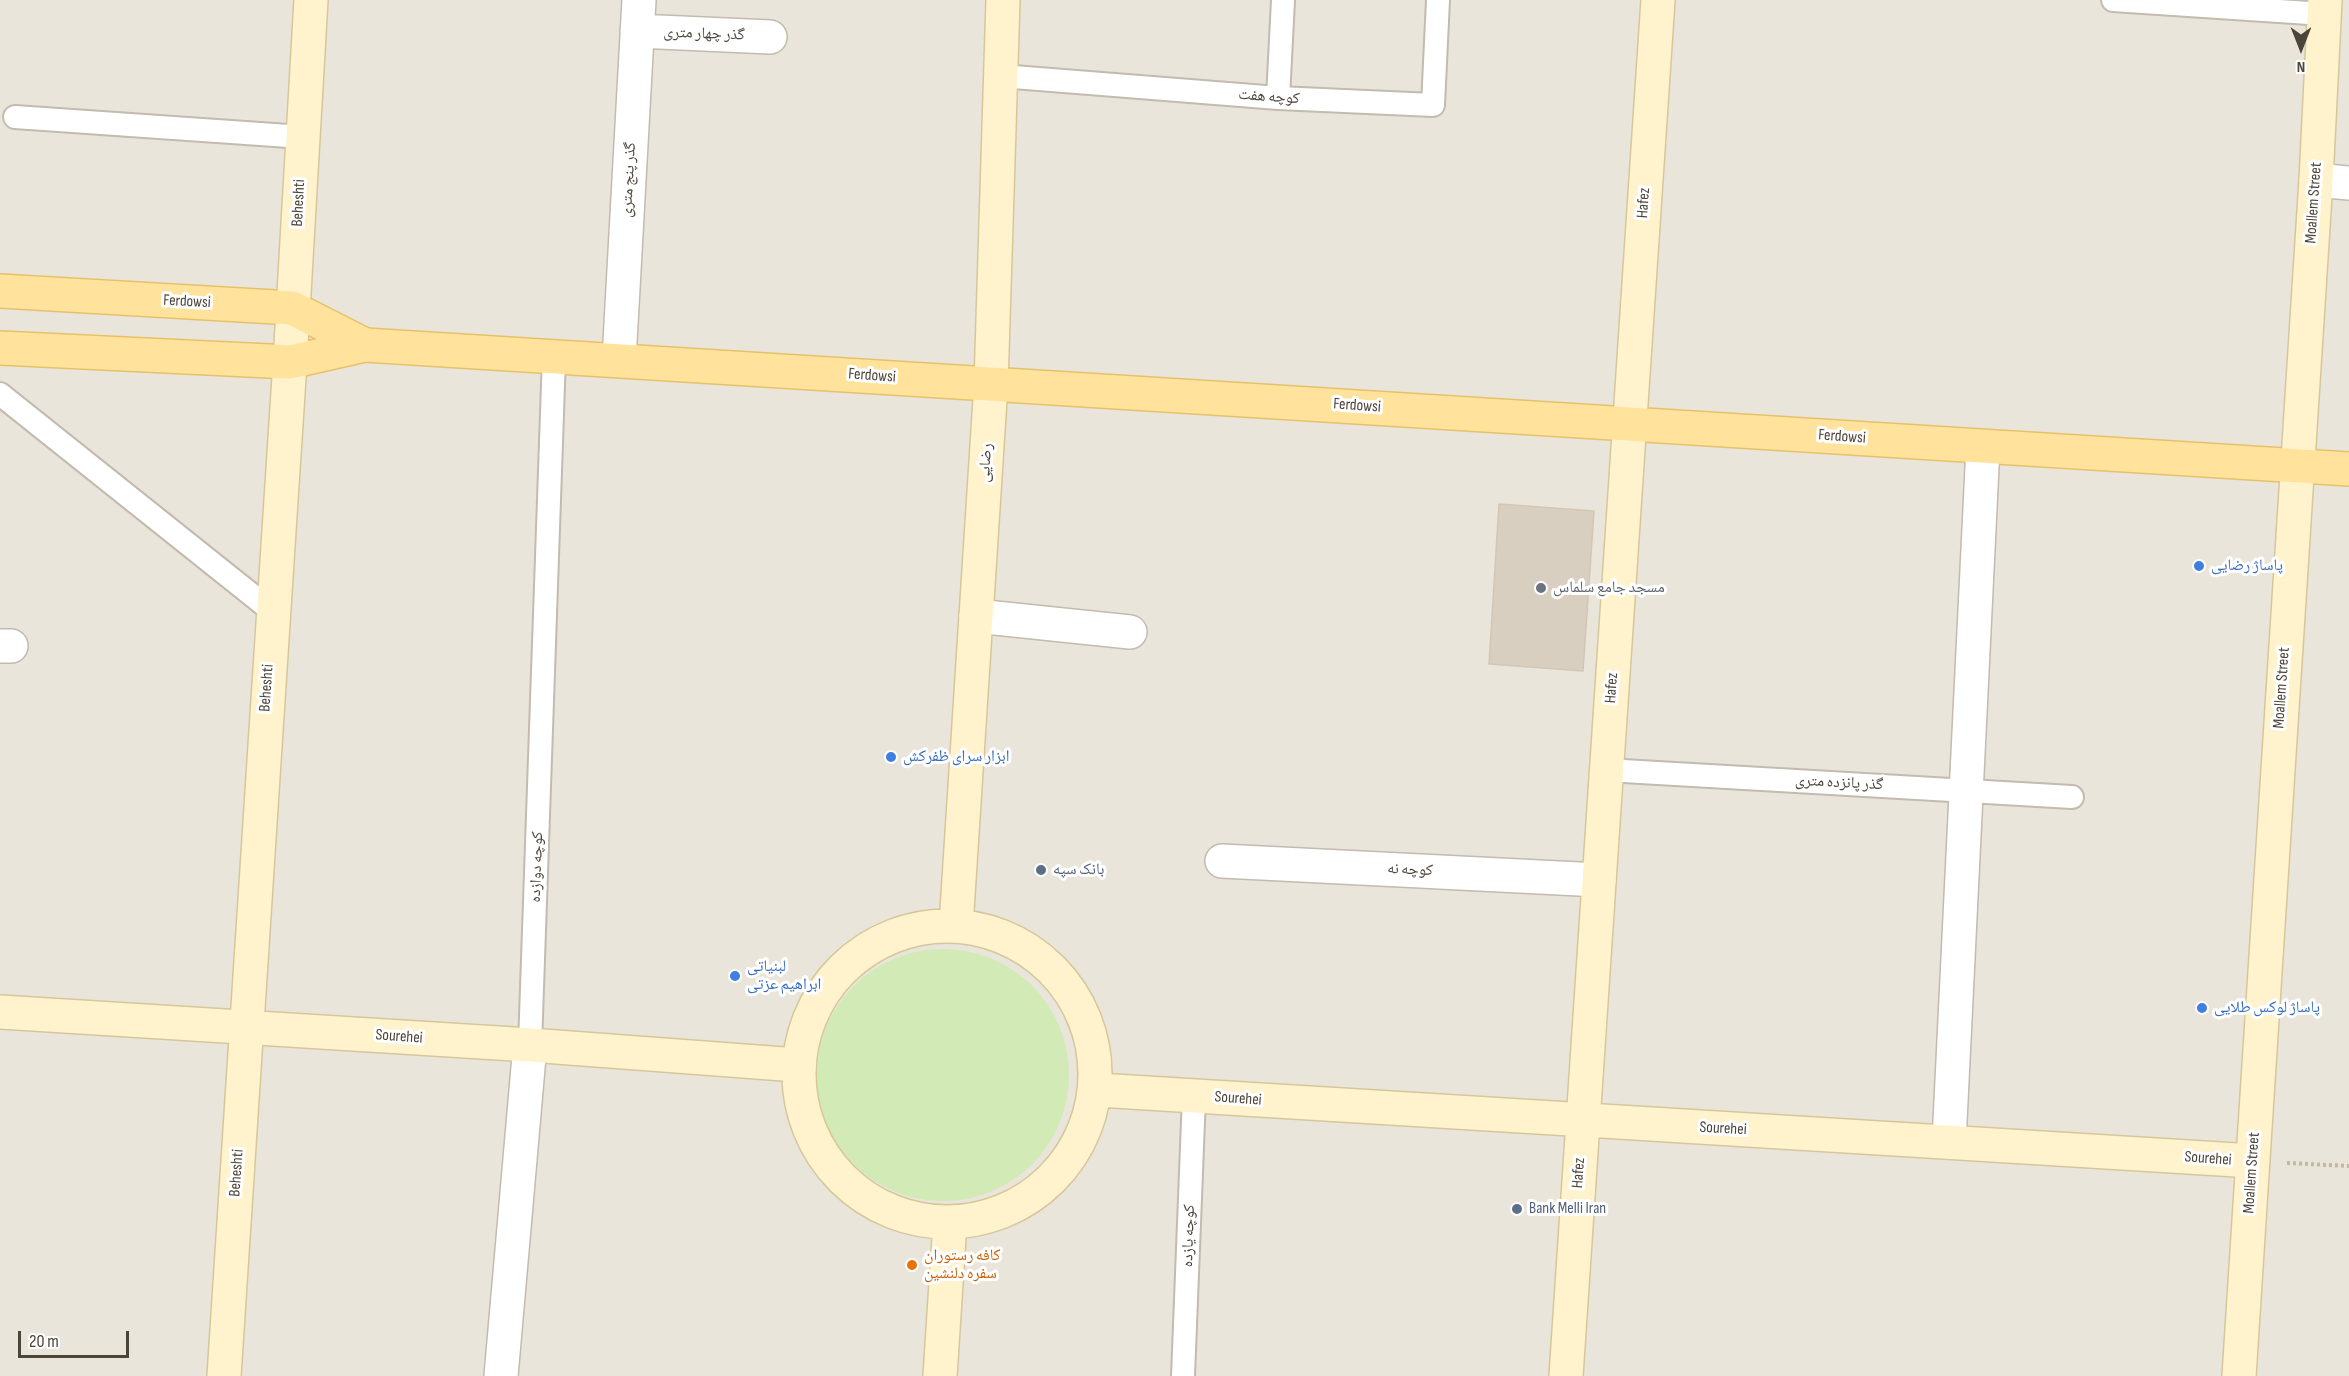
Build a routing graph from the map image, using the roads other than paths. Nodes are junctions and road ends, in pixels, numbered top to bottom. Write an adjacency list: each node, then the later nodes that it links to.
1 (310, 0): 13 (street, Beheshti)
2 (1003, 0): 10 (street, رضایی)
3 (1283, 0): 11 (lane)
4 (1438, 0): 11 (lane, کوچه هفت)
5 (1658, 0): 25 (street, Hafez)
6 (2113, 0): 7 (lane)
7 (2325, 7): 14 (street, Moallem Street)
8 (638, 16): 9 (street, گذر چهار متری); 21 (street, گذر پنج متری)
9 (770, 37)
10 (1001, 76): 11 (lane, کوچه هفت); 23 (street, رضایی)
11 (1278, 98)
12 (15, 117): 13 (lane)
13 (303, 137): 17 (street, Beheshti)
14 (2316, 180): 15 (street); 27 (street, Moallem Street)
15 (2349, 183)
16 (0, 291): 17 (main road, Ferdowsi)
17 (292, 309): 18 (main road, Ferdowsi); 22 (street, Beheshti)
18 (365, 345): 20 (main road, Ferdowsi); 22 (main road, Ferdowsi)
19 (0, 348): 22 (main road, Ferdowsi)
20 (554, 356): 21 (main road, Ferdowsi); 40 (lane, کوچه دوازده)
21 (619, 360): 23 (main road, Ferdowsi)
22 (290, 362): 29 (street, Beheshti)
23 (991, 384): 25 (main road, Ferdowsi); 30 (street, رضایی)
24 (0, 394): 29 (lane)
25 (1629, 423): 26 (main road, Ferdowsi); 32 (street, Hafez)
26 (1983, 447): 27 (main road, Ferdowsi); 33 (street)
27 (2296, 465): 28 (main road, Ferdowsi); 46 (street, Moallem Street)
28 (2349, 469)
29 (272, 611): 39 (street, Beheshti)
30 (976, 616): 31 (street); 37 (street, رضایی)
31 (1130, 632)
32 (1606, 770): 33 (lane, گذر پانزده متری); 36 (street, Hafez)
33 (1967, 791): 34 (lane, گذر پانزده متری); 45 (street)
34 (2072, 797)
35 (1222, 861): 36 (street, کوچه نه)
36 (1599, 880): 44 (street, Hafez)
37 (956, 926): 41 (street); 42 (street)
38 (0, 1012): 39 (street, Sourehei)
39 (246, 1027): 40 (street, Sourehei); 48 (street, Beheshti)
40 (530, 1045): 41 (street, Sourehei); 49 (street, کوچه دوازده)
41 (797, 1065): 47 (street)
42 (1098, 1090): 43 (street, Sourehei); 47 (street)
43 (1194, 1096): 44 (street, Sourehei); 51 (lane, کوچه یازده)
44 (1583, 1120): 45 (street, Sourehei); 52 (street, Hafez)
45 (1949, 1142): 46 (street, Sourehei)
46 (2253, 1161): 53 (street, Moallem Street)
47 (950, 1222): 50 (street)
48 (224, 1376)
49 (501, 1376)
50 (940, 1376)
51 (1183, 1376)
52 (1566, 1376)
53 (2239, 1376)

